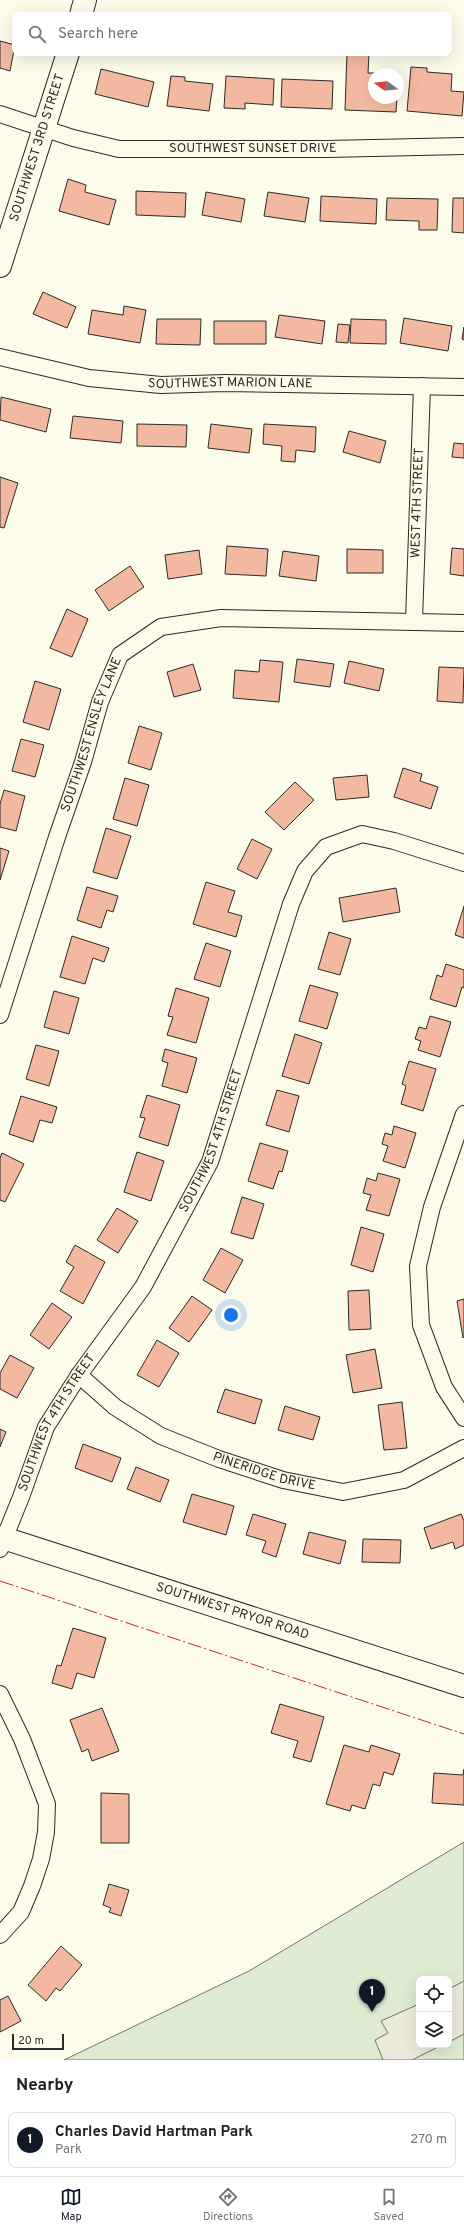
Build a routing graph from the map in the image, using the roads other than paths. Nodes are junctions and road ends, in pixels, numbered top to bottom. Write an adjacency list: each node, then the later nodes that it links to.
1 (85, 0): 2 (main road)
2 (82, 12)
3 (67, 56): 5 (main road, SOUTHWEST 3RD STREET)
4 (0, 114): 5 (street, SOUTHWEST SUNSET DRIVE)
5 (44, 129): 6 (street, SOUTHWEST SUNSET DRIVE); 7 (main road, SOUTHWEST 3RD STREET)
6 (464, 146)
7 (0, 266)
8 (0, 357): 9 (street, SOUTHWEST MARION LANE)
9 (422, 386): 10 (street, SOUTHWEST MARION LANE); 11 (street, WEST 4TH STREET)
10 (464, 387)
11 (414, 621): 12 (street, SOUTHWEST ENSLEY LANE); 14 (street, SOUTHWEST ENSLEY LANE)
12 (464, 623)
13 (464, 863): 16 (street, SOUTHWEST 4TH STREET)
14 (0, 1015)
15 (464, 1114): 17 (street)
16 (79, 1375): 18 (street, PINERIDGE DRIVE); 19 (street, SOUTHWEST 4TH STREET)
17 (464, 1418)
18 (464, 1448)
19 (1, 1542): 20 (main road, SOUTHWEST PRYOR ROAD)
20 (464, 1686)
21 (0, 1694): 22 (street)
22 (0, 1934)

